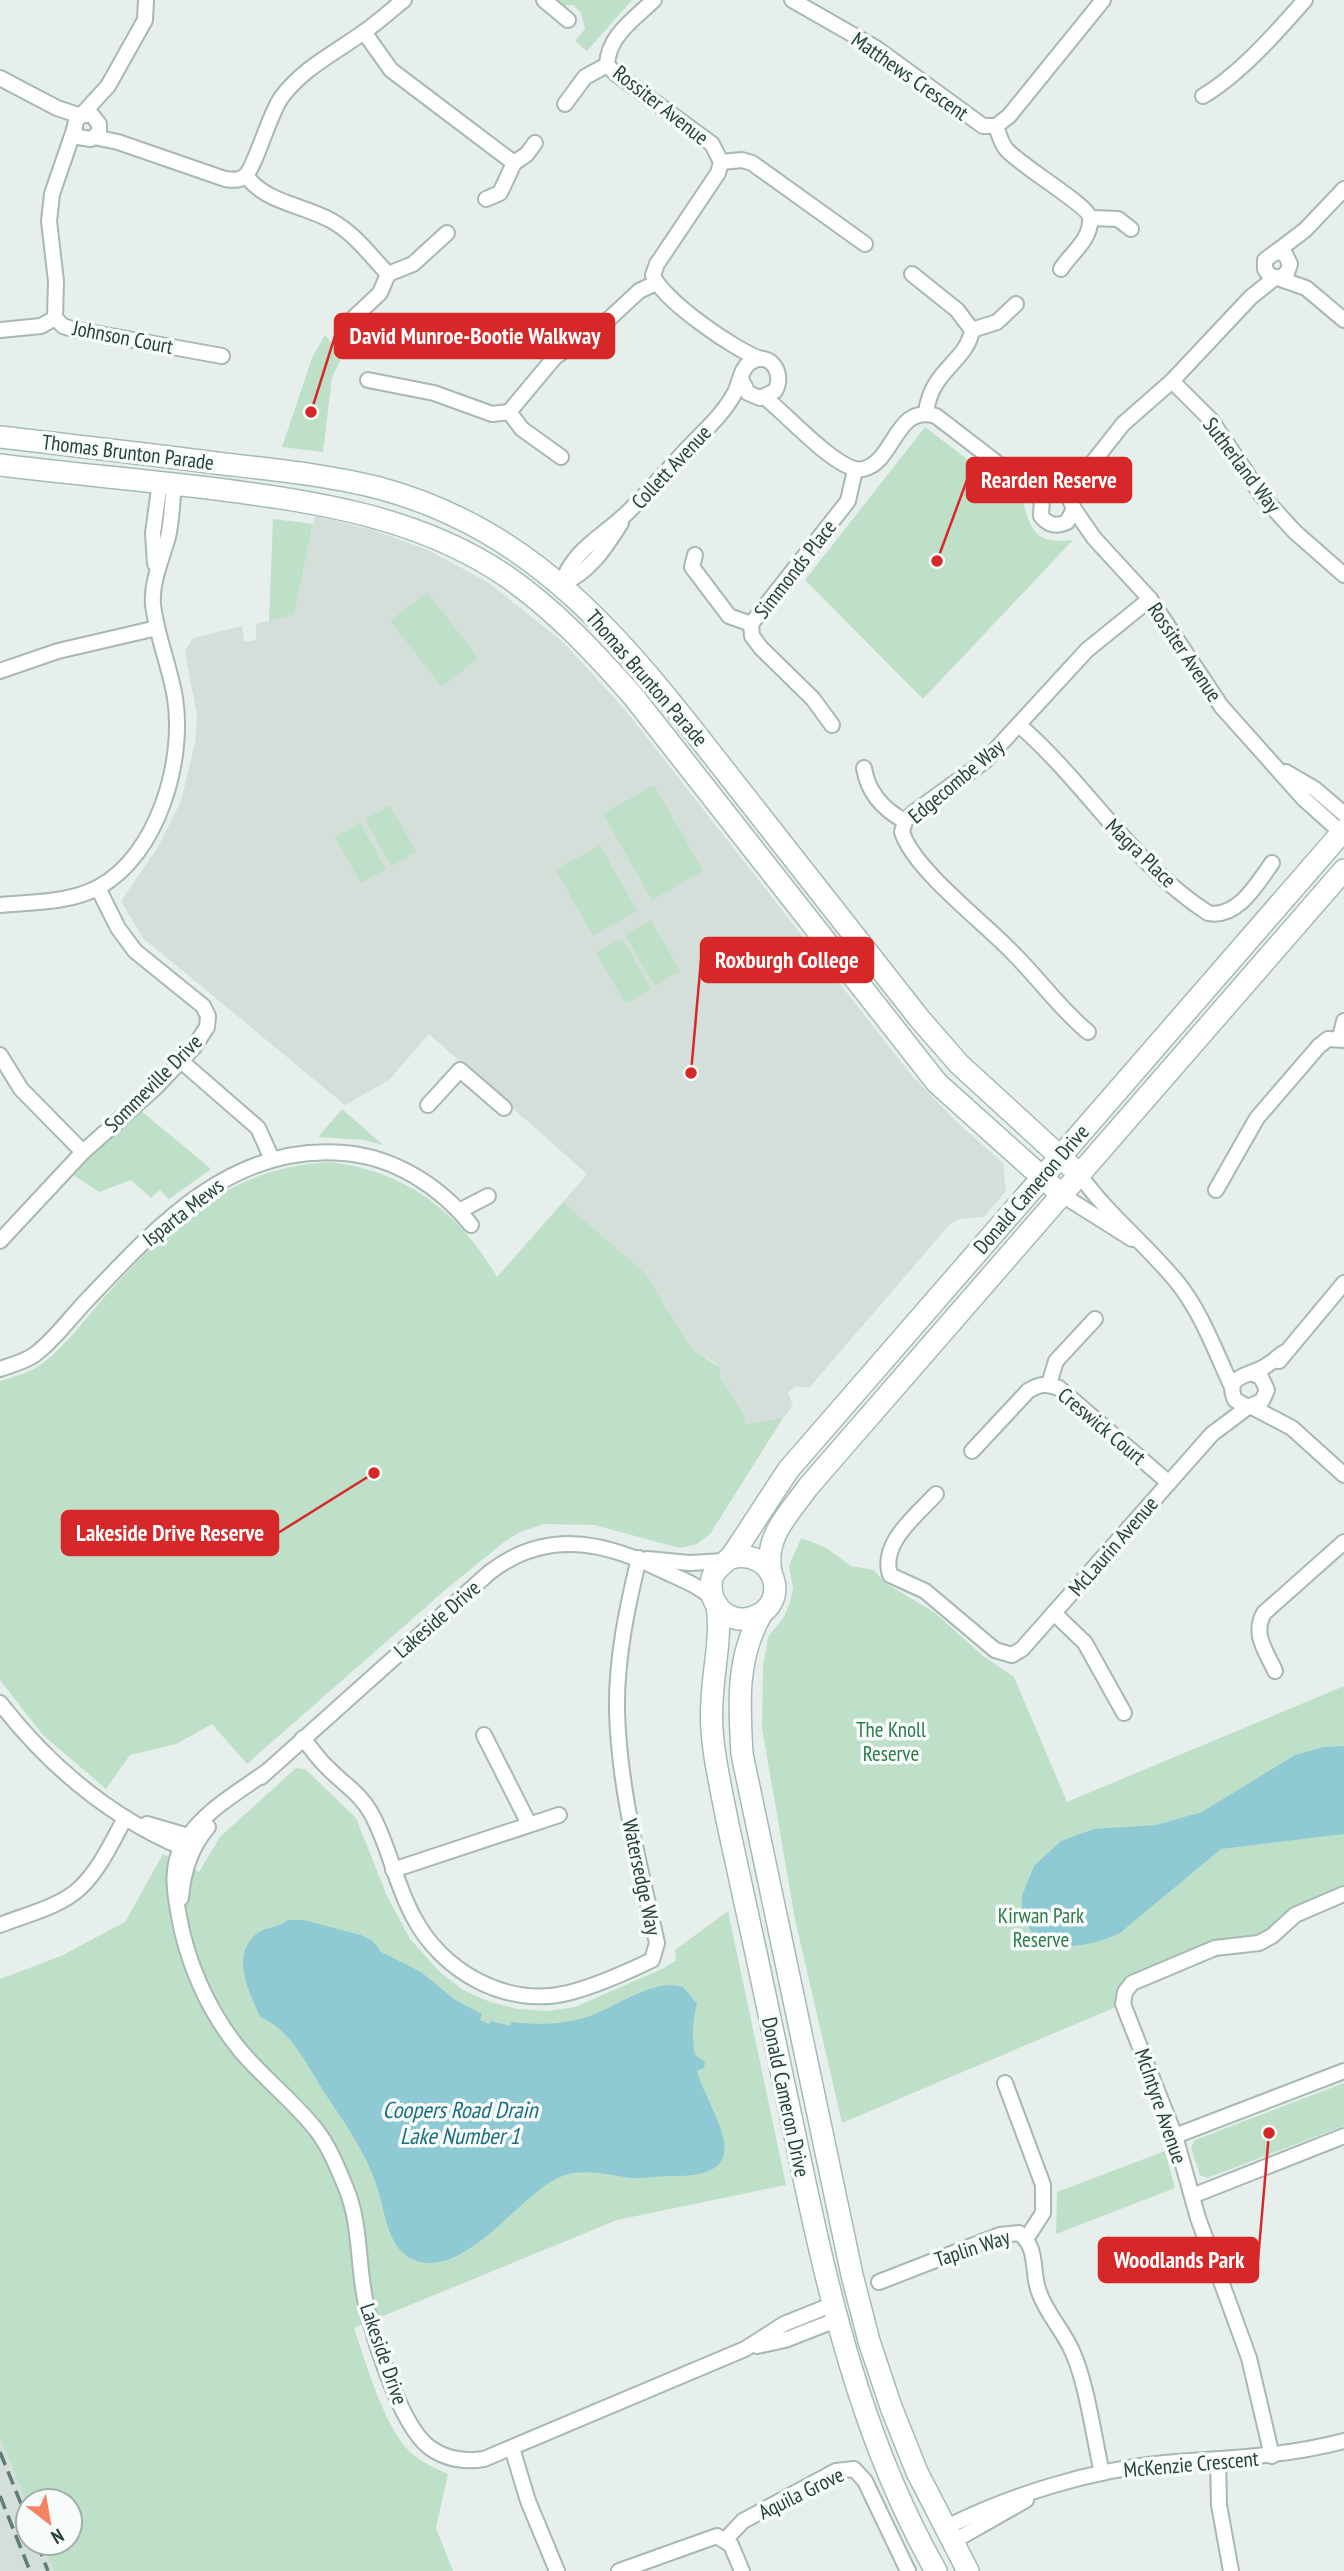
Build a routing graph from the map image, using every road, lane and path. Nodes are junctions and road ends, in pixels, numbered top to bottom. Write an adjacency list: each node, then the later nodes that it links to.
1 (146, 0): 12 (street)
2 (404, 0): 9 (street)
3 (544, 0): 8 (street)
4 (654, 0): 10 (street, Rossiter Avenue)
5 (792, 0): 16 (street, Matthews Crescent)
6 (1102, 0): 16 (street, Matthews Crescent)
7 (1305, 0): 13 (street)
8 (568, 20)
9 (364, 32): 20 (street); 22 (street)
10 (607, 65): 14 (street); 19 (street, Rossiter Avenue)
11 (0, 78): 15 (street)
12 (108, 86): 15 (street); 17 (street)
13 (1203, 96)
14 (565, 104)
15 (78, 122): 17 (street); 17 (street); 21 (street, Johnson Court)
16 (996, 126): 25 (street)
17 (96, 132): 21 (street, Johnson Court); 22 (street)
18 (535, 143): 20 (street)
19 (721, 162): 29 (street); 37 (street, Rossiter Avenue)
20 (514, 163): 24 (street)
21 (65, 166): 41 (street, Johnson Court)
22 (246, 176): 34 (street)
23 (1344, 189): 27 (street)
24 (486, 199)
25 (1091, 218): 26 (street); 33 (street)
26 (1131, 229)
27 (1305, 230): 30 (street); 31 (street)
28 (447, 233): 34 (street)
29 (865, 244)
30 (1276, 252): 31 (street); 32 (street)
31 (1290, 263): 36 (street); 38 (street)
32 (1264, 265): 36 (street); 39 (street)
33 (1061, 269)
34 (388, 274): 43 (street)
35 (912, 274): 45 (street)
36 (1278, 278): 38 (street); 39 (street)
37 (656, 283): 46 (street); 54 (street)
38 (1306, 288): 42 (street)
39 (1251, 297): 52 (street)
40 (1016, 304): 45 (street)
41 (55, 318): 44 (street); 47 (street, Johnson Court)
42 (1344, 320)
43 (346, 325)
44 (0, 330)
45 (972, 330): 55 (street)
46 (727, 342): 48 (street); 49 (street)
47 (222, 356)
48 (761, 359): 49 (street); 50 (street)
49 (741, 378): 53 (street); 57 (street, Collett Avenue)
50 (780, 379): 53 (street); 56 (street)
51 (368, 380): 54 (street)
52 (1172, 381): 63 (street); 73 (street, Sutherland Way)
53 (762, 398): 56 (street); 57 (street, Collett Avenue)
54 (509, 412): 60 (street)
55 (926, 413): 62 (street); 64 (street)
56 (792, 418): 62 (street)
57 (714, 420): 72 (street, Collett Avenue)
58 (0, 437): 59 (street, Thomas Brunton Parade)
59 (170, 457): 65 (street); 72 (street, Thomas Brunton Parade)
60 (561, 457)
61 (0, 465): 65 (street, Thomas Brunton Parade)
62 (855, 470): 76 (street, Simmonds Place)
63 (1086, 471): 66 (street); 67 (street)
64 (1018, 479): 66 (street); 68 (street)
65 (167, 483): 75 (street, Thomas Brunton Parade); 77 (street)
66 (1055, 491): 67 (street); 68 (street)
67 (1074, 507): 69 (street); 70 (street, Rossiter Avenue)
68 (1039, 510): 69 (street)
69 (1057, 525): 70 (street, Rossiter Avenue)
70 (1094, 538): 74 (street, Rossiter Avenue)
71 (695, 555): 76 (street)
72 (570, 575): 75 (street, Collett Avenue); 96 (street, Thomas Brunton Parade)
73 (1344, 575)
74 (1150, 599): 80 (street, Edgecombe Way); 83 (street, Rossiter Avenue)
75 (544, 604): 99 (street, Thomas Brunton Parade)
76 (751, 624): 79 (street, Simmonds Place)
77 (157, 628): 78 (street); 86 (street)
78 (0, 671)
79 (832, 725)
80 (1019, 725): 82 (street, Edgecombe Way); 84 (street, Magra Place)
81 (864, 768): 82 (street)
82 (905, 821): 89 (street, Edgecombe Way)
83 (1343, 828): 96 (street, Donald Cameron Drive)
84 (1272, 863)
85 (1344, 870): 98 (street, Donald Cameron Drive)
86 (98, 888): 87 (street); 92 (street, Sommeville Drive)
87 (0, 905)
88 (1344, 1021): 90 (street)
89 (1088, 1032)
90 (1342, 1039): 100 (street)
91 (0, 1055): 95 (street)
92 (181, 1061): 95 (street, Sommeville Drive); 97 (street)
93 (428, 1105): 94 (street)
94 (504, 1108)
95 (83, 1152): 105 (street, Sommeville Drive)
96 (1059, 1157): 98 (street, Thomas Brunton Parade); 99 (street, Donald Cameron Drive)
97 (272, 1159): 103 (street, Isparta Mews); 111 (street, Isparta Mews)
98 (1079, 1174): 101 (street, Donald Cameron Drive); 106 (street)
99 (1041, 1177): 101 (street, Thomas Brunton Parade); 125 (street, Donald Cameron Drive)
100 (1216, 1190)
101 (1062, 1195): 106 (street); 126 (street, Donald Cameron Drive)
102 (488, 1196): 103 (street)
103 (459, 1211): 104 (street, Isparta Mews)
104 (471, 1225)
105 (0, 1241)
106 (1136, 1241): 109 (street)
107 (1344, 1283): 110 (street)
108 (1095, 1319): 113 (street)
109 (1211, 1339): 112 (street); 114 (street)
110 (1283, 1353): 112 (street); 115 (street)
111 (0, 1369)
112 (1248, 1373): 114 (street); 115 (street)
113 (1049, 1384): 119 (street, Creswick Court); 121 (street, Creswick Court)
114 (1232, 1388): 116 (street); 118 (street, McLaurin Avenue)
115 (1266, 1389): 116 (street); 117 (street)
116 (1250, 1407): 117 (street); 118 (street, McLaurin Avenue)
117 (1292, 1428): 120 (street)
118 (1212, 1434): 121 (street, McLaurin Avenue)
119 (972, 1451)
120 (1344, 1475)
121 (1169, 1483): 129 (street, McLaurin Avenue)
122 (936, 1494): 129 (street, McLaurin Avenue)
123 (1344, 1542): 130 (street)
124 (639, 1558): 125 (street, Lakeside Drive); 127 (street, Lakeside Drive); 134 (street, Lakeside Drive); 139 (street, Watersedge Way)
125 (728, 1560): 126 (street); 127 (street)
126 (771, 1572): 128 (street)
127 (715, 1602): 128 (street); 150 (street, Donald Cameron Drive)
128 (762, 1613): 149 (street, Donald Cameron Drive)
129 (1054, 1613): 132 (street)
130 (1275, 1671)
131 (3, 1712): 136 (street)
132 (1124, 1713)
133 (484, 1735): 137 (street)
134 (303, 1738): 138 (street, Lakeside Drive); 139 (street, Watersedge Way)
135 (559, 1815): 137 (street)
136 (125, 1818): 138 (street); 141 (street)
137 (529, 1824): 139 (street)
138 (190, 1843): 152 (street, Lakeside Drive)
139 (393, 1870)
140 (1344, 1894): 144 (street, McIntyre Avenue)
141 (0, 1925)
142 (1344, 2071): 144 (street)
143 (1005, 2083): 147 (street)
144 (1175, 2136): 146 (street, McIntyre Avenue)
145 (1344, 2136): 146 (street)
146 (1192, 2196): 153 (street, McIntyre Avenue)
147 (1026, 2239): 148 (street, Taplin Way); 155 (street, Taplin Way)
148 (878, 2281)
149 (860, 2306): 150 (street, Lakeside Drive); 156 (street, Donald Cameron Drive)
150 (834, 2313): 152 (street, Lakeside Drive); 158 (street, Donald Cameron Drive)
151 (1344, 2441): 153 (street, McKenzie Crescent)
152 (512, 2448): 159 (street)
153 (1272, 2456): 154 (street, McKenzie Crescent)
154 (1218, 2461): 155 (street, McKenzie Crescent); 164 (street)
155 (1102, 2473): 156 (street, McKenzie Crescent)
156 (948, 2535): 158 (street, McKenzie Crescent); 163 (street, Donald Cameron Drive)
157 (725, 2540): 160 (street); 161 (street); 162 (street, Aquila Grove)
158 (928, 2556)
159 (557, 2571)
160 (619, 2571)
161 (742, 2571)
162 (908, 2571)
163 (968, 2571)
164 (1231, 2571)

